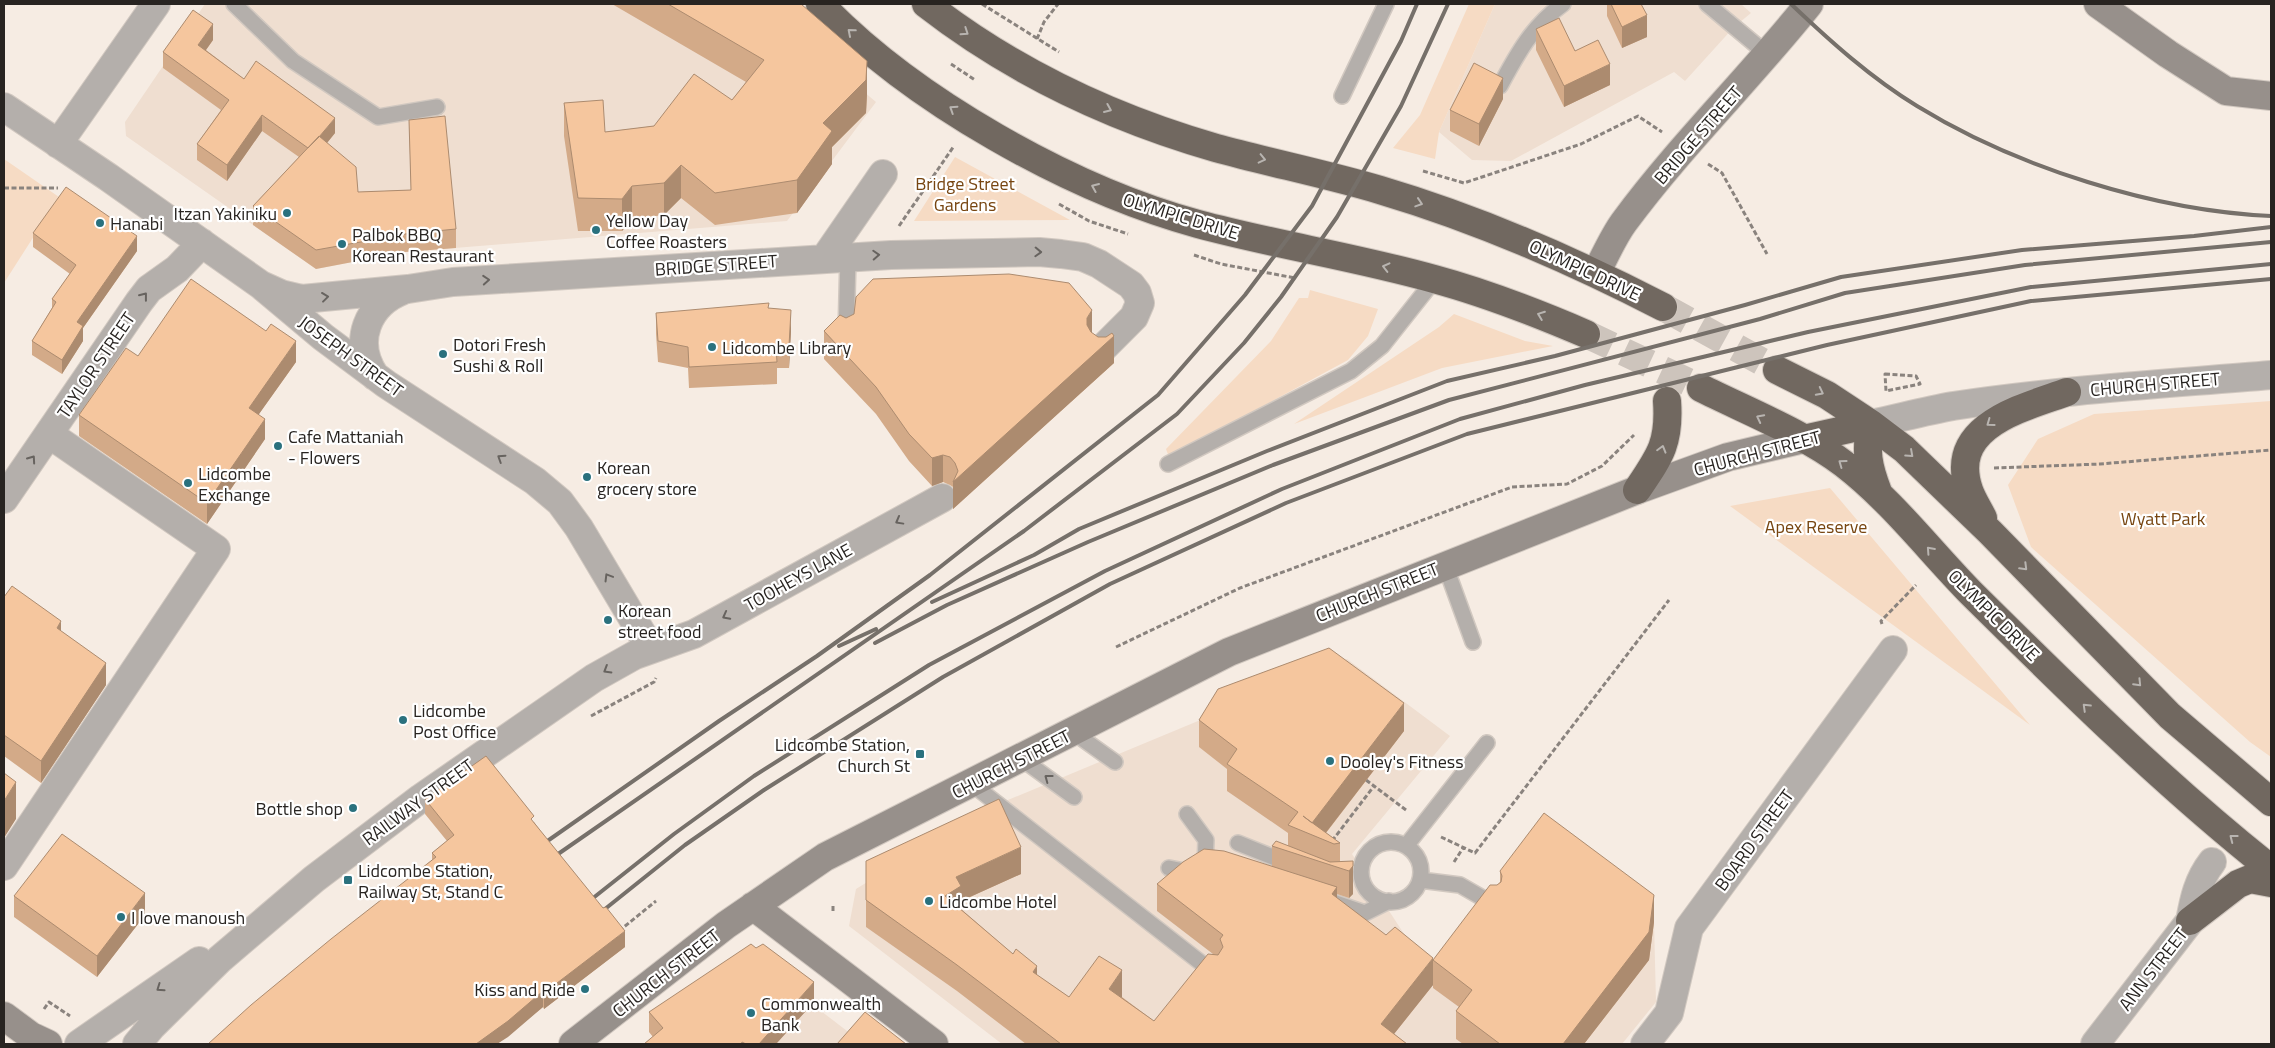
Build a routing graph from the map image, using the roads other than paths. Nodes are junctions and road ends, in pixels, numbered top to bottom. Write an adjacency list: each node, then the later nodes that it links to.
1 (156, 4): 16 (street)
2 (234, 4): 14 (lane)
3 (820, 4): 21 (highway, OLYMPIC DRIVE, one-way to 3)
4 (926, 4): 20 (highway, OLYMPIC DRIVE, one-way to 20)
5 (1386, 4): 12 (lane)
6 (1563, 4): 11 (lane)
7 (1707, 4): 10 (lane)
8 (1809, 4): 10 (main road, BRIDGE STREET)
9 (2098, 4): 13 (main road)
10 (1768, 55): 20 (main road, BRIDGE STREET)
11 (1500, 86)
12 (1342, 96)
13 (2271, 96)
14 (437, 106)
15 (4, 107): 16 (street, JOSEPH STREET)
16 (58, 144): 18 (street, JOSEPH STREET)
17 (883, 174): 19 (street)
18 (202, 243): 22 (street, JOSEPH STREET); 35 (street, TAYLOR STREET, one-way to 18)
19 (836, 257): 23 (street, BRIDGE STREET, one-way to 19); 26 (lane); 27 (street, BRIDGE STREET, one-way to 27)
20 (1596, 273): 24 (highway, OLYMPIC DRIVE)
21 (1435, 279): 25 (highway, OLYMPIC DRIVE, one-way to 21); 37 (lane)
22 (261, 285): 23 (street, BRIDGE STREET, one-way to 23); 30 (street, JOSEPH STREET)
23 (408, 289): 30 (street)
24 (1663, 306)
25 (1586, 334)
26 (846, 336)
27 (1102, 350)
28 (1777, 370): 34 (highway, one-way to 34)
29 (2271, 375): 32 (street, CHURCH STREET)
30 (375, 376): 45 (street, JOSEPH STREET, one-way to 30)
31 (1701, 388): 36 (highway, OLYMPIC DRIVE, one-way to 31)
32 (2067, 392): 34 (street, CHURCH STREET); 42 (highway, one-way to 42)
33 (1667, 414): 38 (highway, one-way to 33)
34 (1872, 424): 36 (highway, CHURCH STREET); 39 (highway); 42 (highway, one-way to 42)
35 (49, 434): 41 (street, TAYLOR STREET, one-way to 35); 58 (street)
36 (1804, 439): 38 (main road, CHURCH STREET); 39 (highway, OLYMPIC DRIVE, one-way to 36)
37 (1168, 464)
38 (1637, 490): 43 (main road, CHURCH STREET)
39 (1878, 492): 60 (highway, OLYMPIC DRIVE, one-way to 39)
40 (942, 498): 45 (street, TOOHEYS LANE, one-way to 45)
41 (4, 499)
42 (1990, 532): 53 (highway, one-way to 53)
43 (1445, 565): 44 (lane); 47 (main road, CHURCH STREET)
44 (1473, 642)
45 (650, 649): 63 (street, RAILWAY STREET, one-way to 63)
46 (1893, 650): 79 (street, BOARD STREET)
47 (1073, 732): 49 (main road, CHURCH STREET); 50 (lane)
48 (1486, 743): 56 (lane)
49 (1022, 758): 51 (main road, CHURCH STREET); 52 (lane, one-way to 49)
50 (1115, 762)
51 (972, 784): 70 (main road, CHURCH STREET); 72 (lane)
52 (1074, 797)
53 (2271, 802)
54 (1187, 814): 59 (lane)
55 (1238, 843): 61 (lane)
56 (1406, 846): 62 (lane); 65 (lane)
57 (2212, 862): 71 (street, ANN STREET)
58 (4, 866)
59 (1169, 868)
60 (2271, 868)
61 (1307, 871)
62 (1362, 878): 64 (lane); 68 (lane)
63 (314, 879): 75 (street, RAILWAY STREET, one-way to 75); 76 (street, RAILWAY STREET)
64 (1343, 880)
65 (1420, 880): 68 (lane); 69 (lane)
66 (2271, 883): 71 (highway)
67 (1319, 898): 68 (lane)
68 (1389, 902)
69 (1493, 904)
70 (753, 906): 77 (main road, CHURCH STREET); 78 (main road)
71 (2190, 921): 80 (street, ANN STREET)
72 (1214, 973)
73 (4, 1016): 74 (main road)
74 (38, 1042)
75 (79, 1044)
76 (137, 1044)
77 (573, 1044)
78 (934, 1044)
79 (1645, 1044)
80 (2095, 1044)

